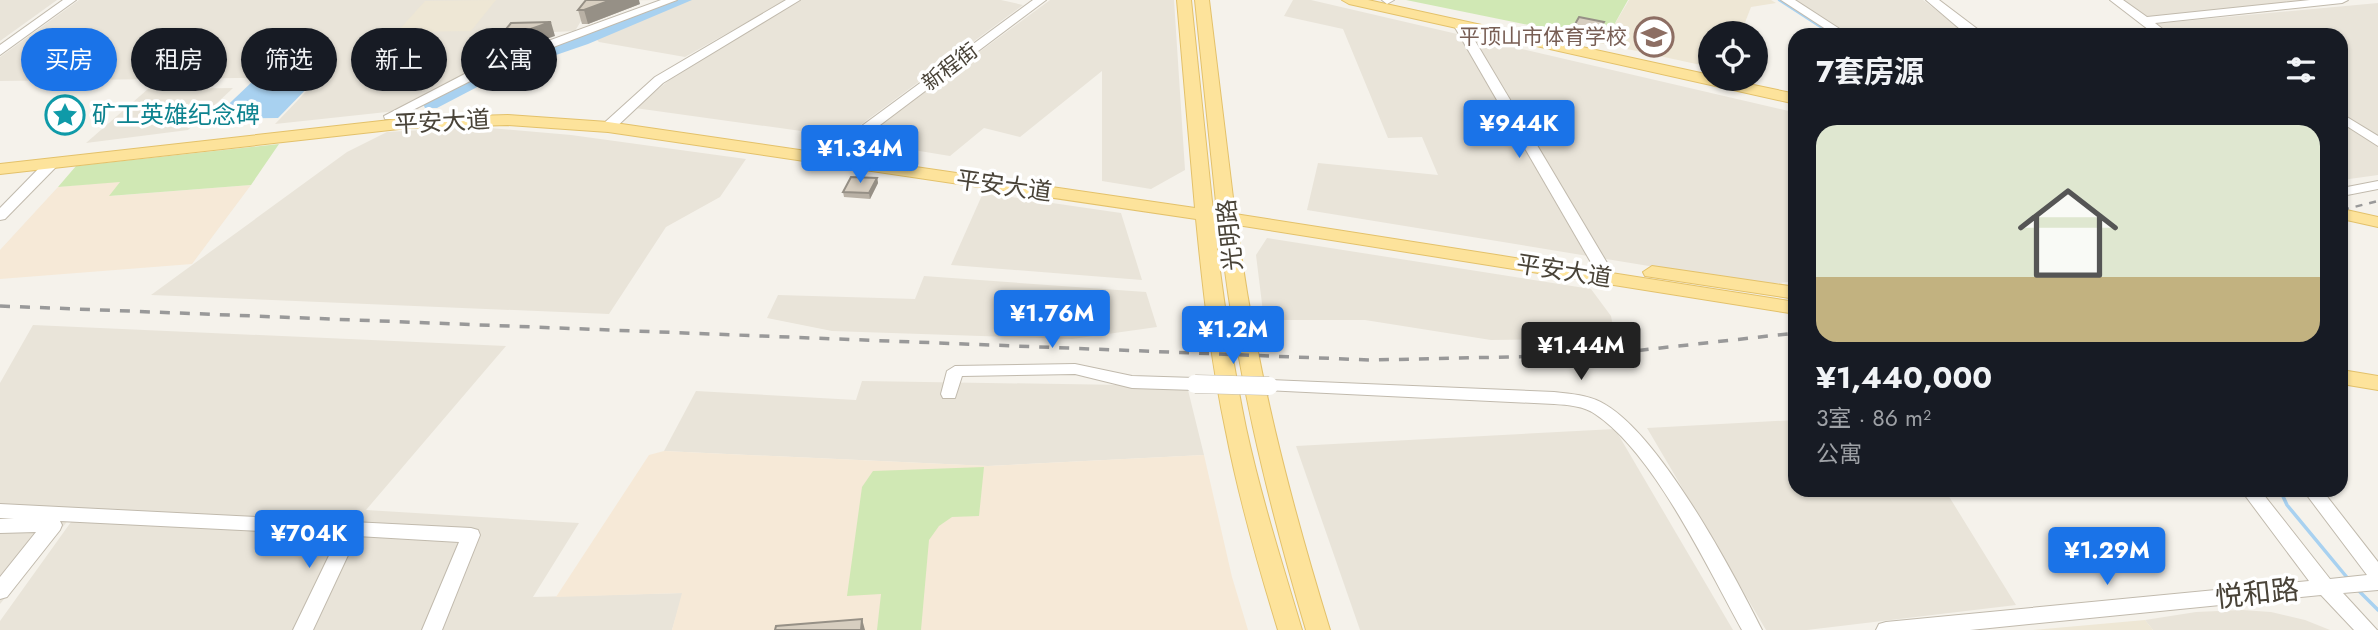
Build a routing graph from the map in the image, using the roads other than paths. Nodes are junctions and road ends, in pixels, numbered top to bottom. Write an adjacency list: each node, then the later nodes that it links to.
1 (70, 0): 18 (street)
2 (671, 0): 23 (street)
3 (794, 0): 24 (street)
4 (1040, 0): 27 (street, 新程街)
5 (1184, 0): 33 (main road, 光明路)
6 (1202, 0): 34 (main road, 光明路)
7 (1349, 0): 14 (main road)
8 (1386, 0): 19 (main road)
9 (1787, 0): 15 (street)
10 (1933, 0): 16 (street)
11 (2116, 0): 13 (street)
12 (2342, 0): 13 (street)
13 (2142, 21): 17 (street)
14 (1459, 24): 22 (main road); 40 (street)
15 (1832, 28)
16 (1967, 28)
17 (2154, 28)
18 (2, 48)
19 (1698, 69)
20 (1768, 86): 21 (main road)
21 (1788, 90)
22 (1788, 97)
23 (390, 116): 24 (main road, 平安大道); 28 (main road, 平安大道)
24 (612, 122): 27 (main road, 平安大道); 29 (main road, 平安大道)
25 (2348, 122): 26 (street)
26 (2378, 142)
27 (832, 155): 33 (main road, 平安大道)
28 (0, 161)
29 (51, 164): 30 (main road, 平安大道); 35 (street)
30 (0, 169)
31 (2378, 185): 32 (street)
32 (2348, 191)
33 (1204, 209): 34 (main road, 平安大道); 58 (main road, 光明路)
34 (1228, 213): 40 (main road, 平安大道); 59 (main road, 光明路)
35 (0, 215)
36 (2348, 215): 37 (main road)
37 (2378, 222)
38 (2348, 224): 39 (main road)
39 (2378, 231)
40 (1604, 271): 41 (main road, 平安大道); 42 (main road, 平安大道)
41 (1788, 292)
42 (1788, 307)
43 (2348, 378): 44 (main road)
44 (2378, 383)
45 (2348, 390): 47 (main road)
46 (949, 394): 60 (street, bridge)
47 (2378, 395)
48 (2256, 497): 54 (street)
49 (2317, 497): 53 (street)
50 (0, 512): 52 (street)
51 (0, 526): 55 (street)
52 (352, 528): 56 (street); 57 (street)
53 (2375, 580): 54 (street, 悦和路)
54 (2328, 586): 61 (street, 悦和路); 62 (street)
55 (0, 591)
56 (303, 630)
57 (432, 630)
58 (1290, 630)
59 (1318, 630)
60 (1752, 630)
61 (1886, 630)
62 (2367, 630)

